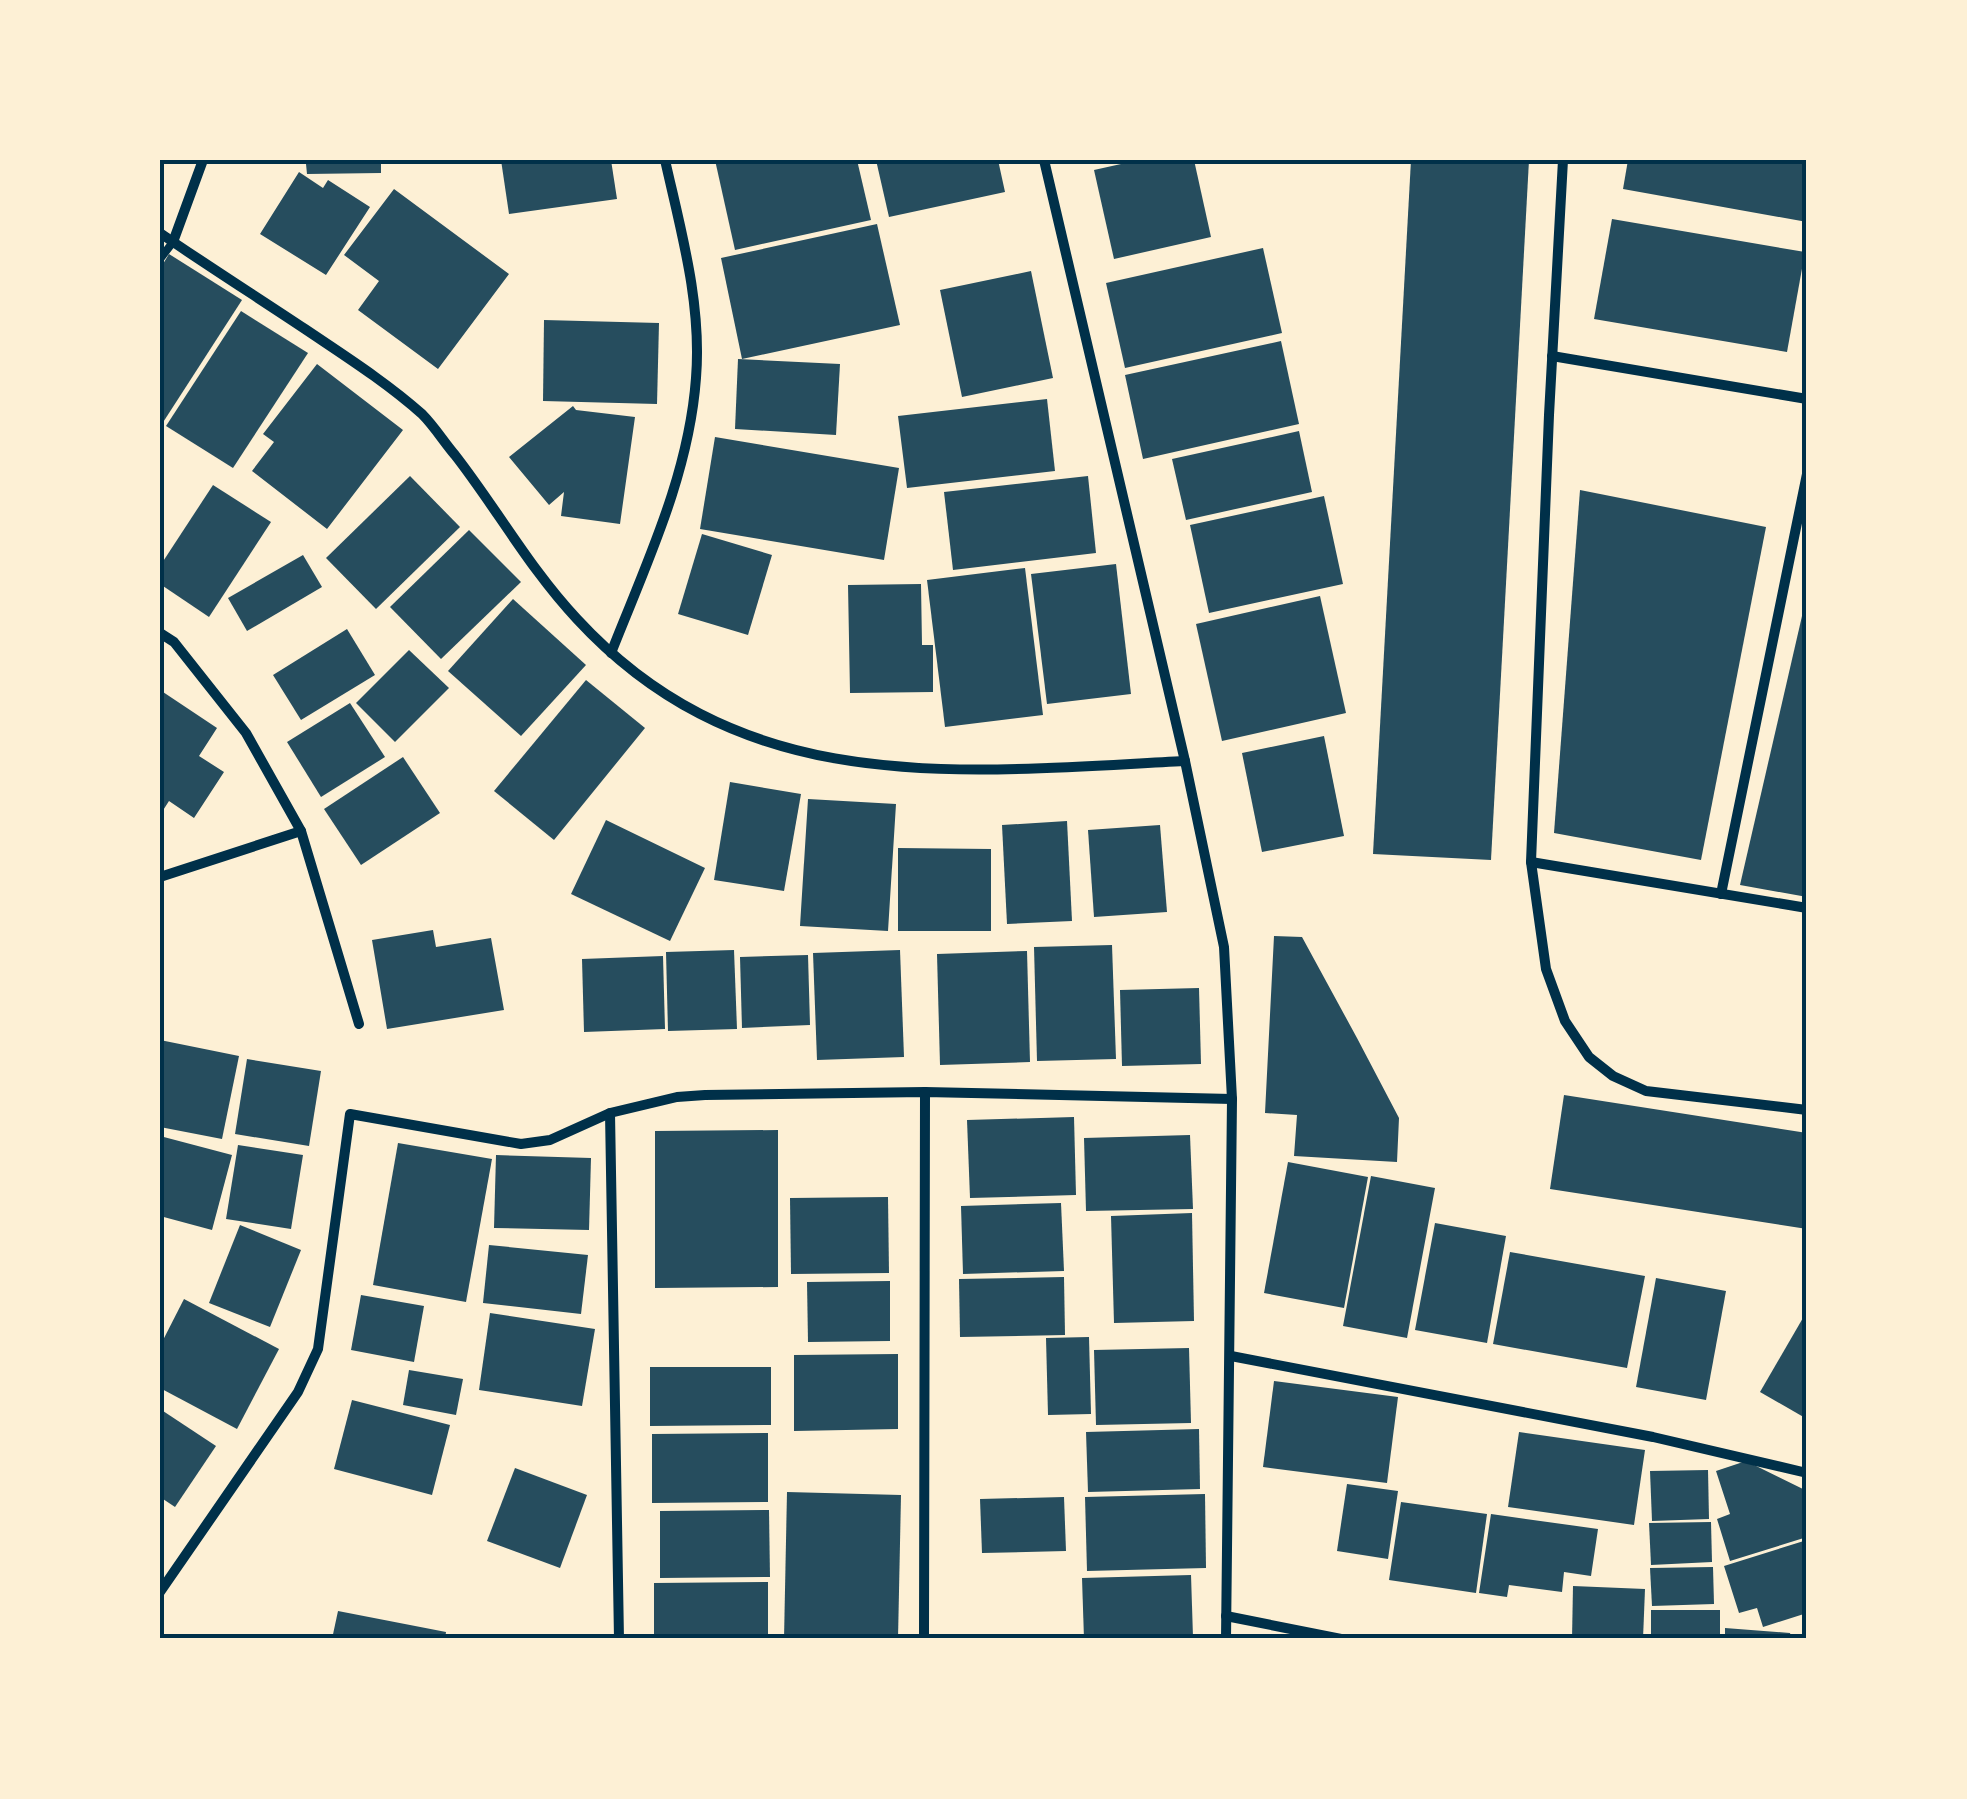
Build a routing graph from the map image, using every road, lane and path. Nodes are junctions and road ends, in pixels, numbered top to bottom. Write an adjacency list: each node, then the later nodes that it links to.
1 (203, 160): 6 (street)
2 (665, 160): 12 (street)
3 (1044, 160): 13 (street)
4 (1563, 160): 8 (street)
5 (160, 234): 6 (street)
6 (172, 242): 7 (lane); 12 (street)
7 (160, 260)
8 (1552, 356): 9 (street); 15 (street)
9 (1807, 399)
10 (1807, 474): 17 (street)
11 (160, 632): 14 (street)
12 (611, 653): 13 (street)
13 (1185, 762): 21 (street)
14 (302, 832): 16 (street); 19 (street)
15 (1531, 862): 17 (street); 22 (street)
16 (160, 878)
17 (1721, 894): 18 (street)
18 (1807, 908)
19 (359, 1024)
20 (925, 1092): 21 (street); 23 (street); 29 (street)
21 (1232, 1099): 24 (street)
22 (1807, 1110)
23 (610, 1113): 26 (street); 28 (street)
24 (1231, 1356): 25 (street); 27 (street)
25 (1807, 1473)
26 (160, 1592)
27 (1226, 1616): 30 (street); 31 (street)
28 (619, 1639)
29 (924, 1639)
30 (1226, 1639)
31 (1341, 1639)

